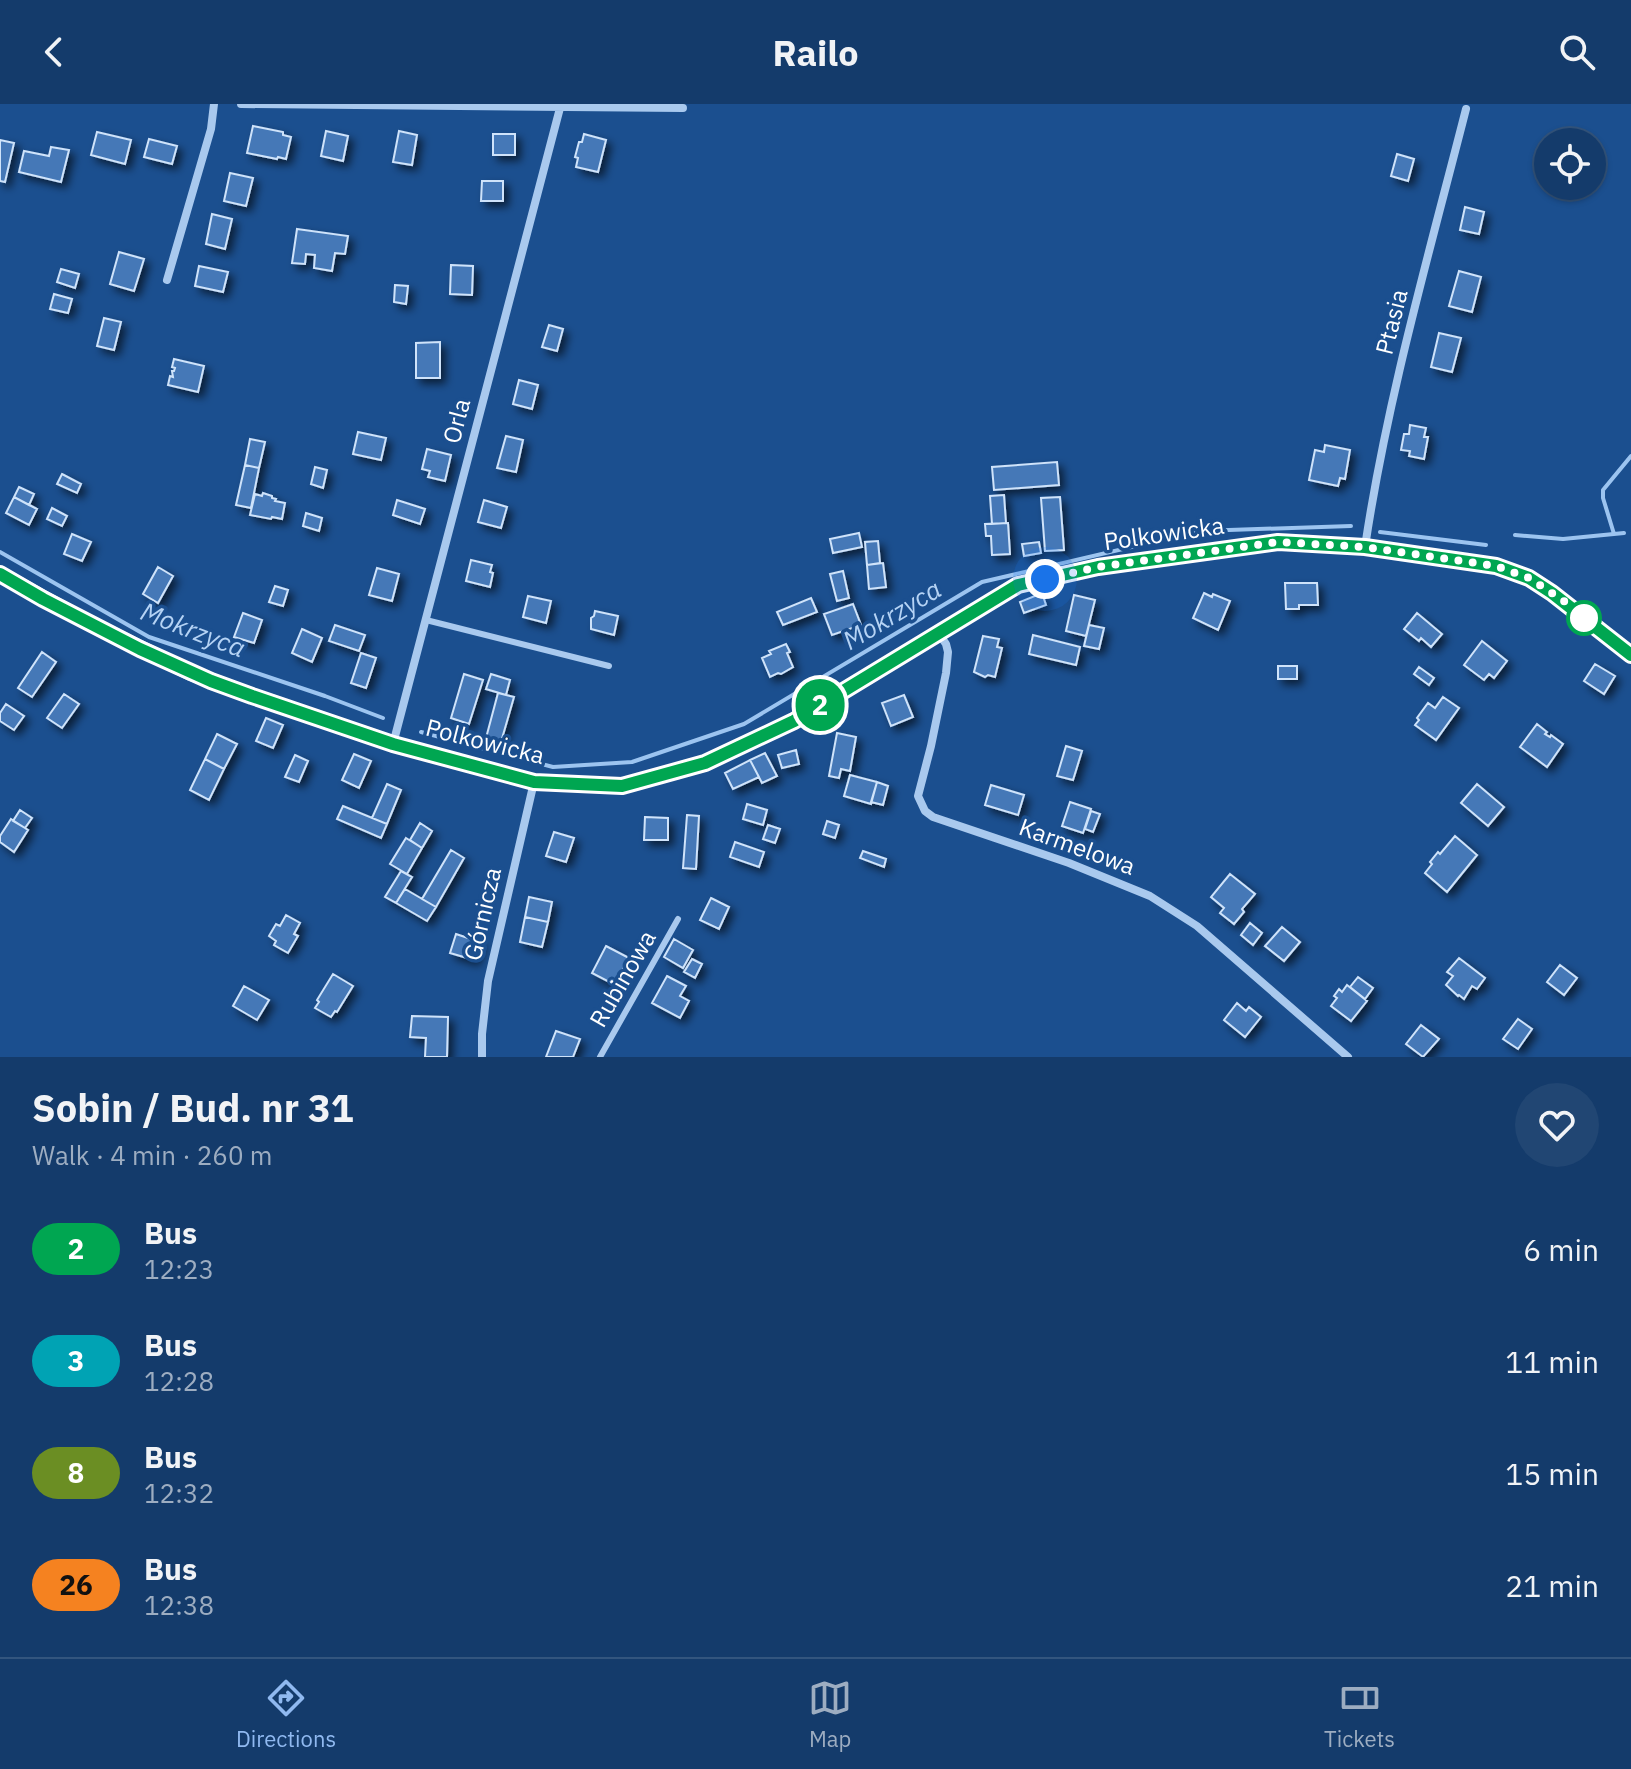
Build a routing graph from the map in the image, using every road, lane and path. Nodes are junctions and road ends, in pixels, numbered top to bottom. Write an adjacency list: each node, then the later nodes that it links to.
1 (214, 104): 6 (street)
2 (241, 104): 3 (street)
3 (560, 108): 4 (street); 9 (street, Orla)
4 (683, 108)
5 (1466, 109): 7 (street, Ptasia)
6 (167, 280)
7 (1365, 547): 10 (street, Polkowicka); 11 (street, Polkowicka)
8 (0, 574): 13 (street, Polkowicka)
9 (426, 620): 12 (lane); 13 (street, Orla)
10 (939, 634): 14 (street, Polkowicka); 18 (street, Karmelowa)
11 (1631, 655)
12 (609, 666)
13 (393, 744): 14 (street, Polkowicka)
14 (534, 782): 16 (street, Górnicza)
15 (678, 919): 17 (lane, Rubinowa)
16 (482, 1057)
17 (600, 1057)
18 (1348, 1057)

